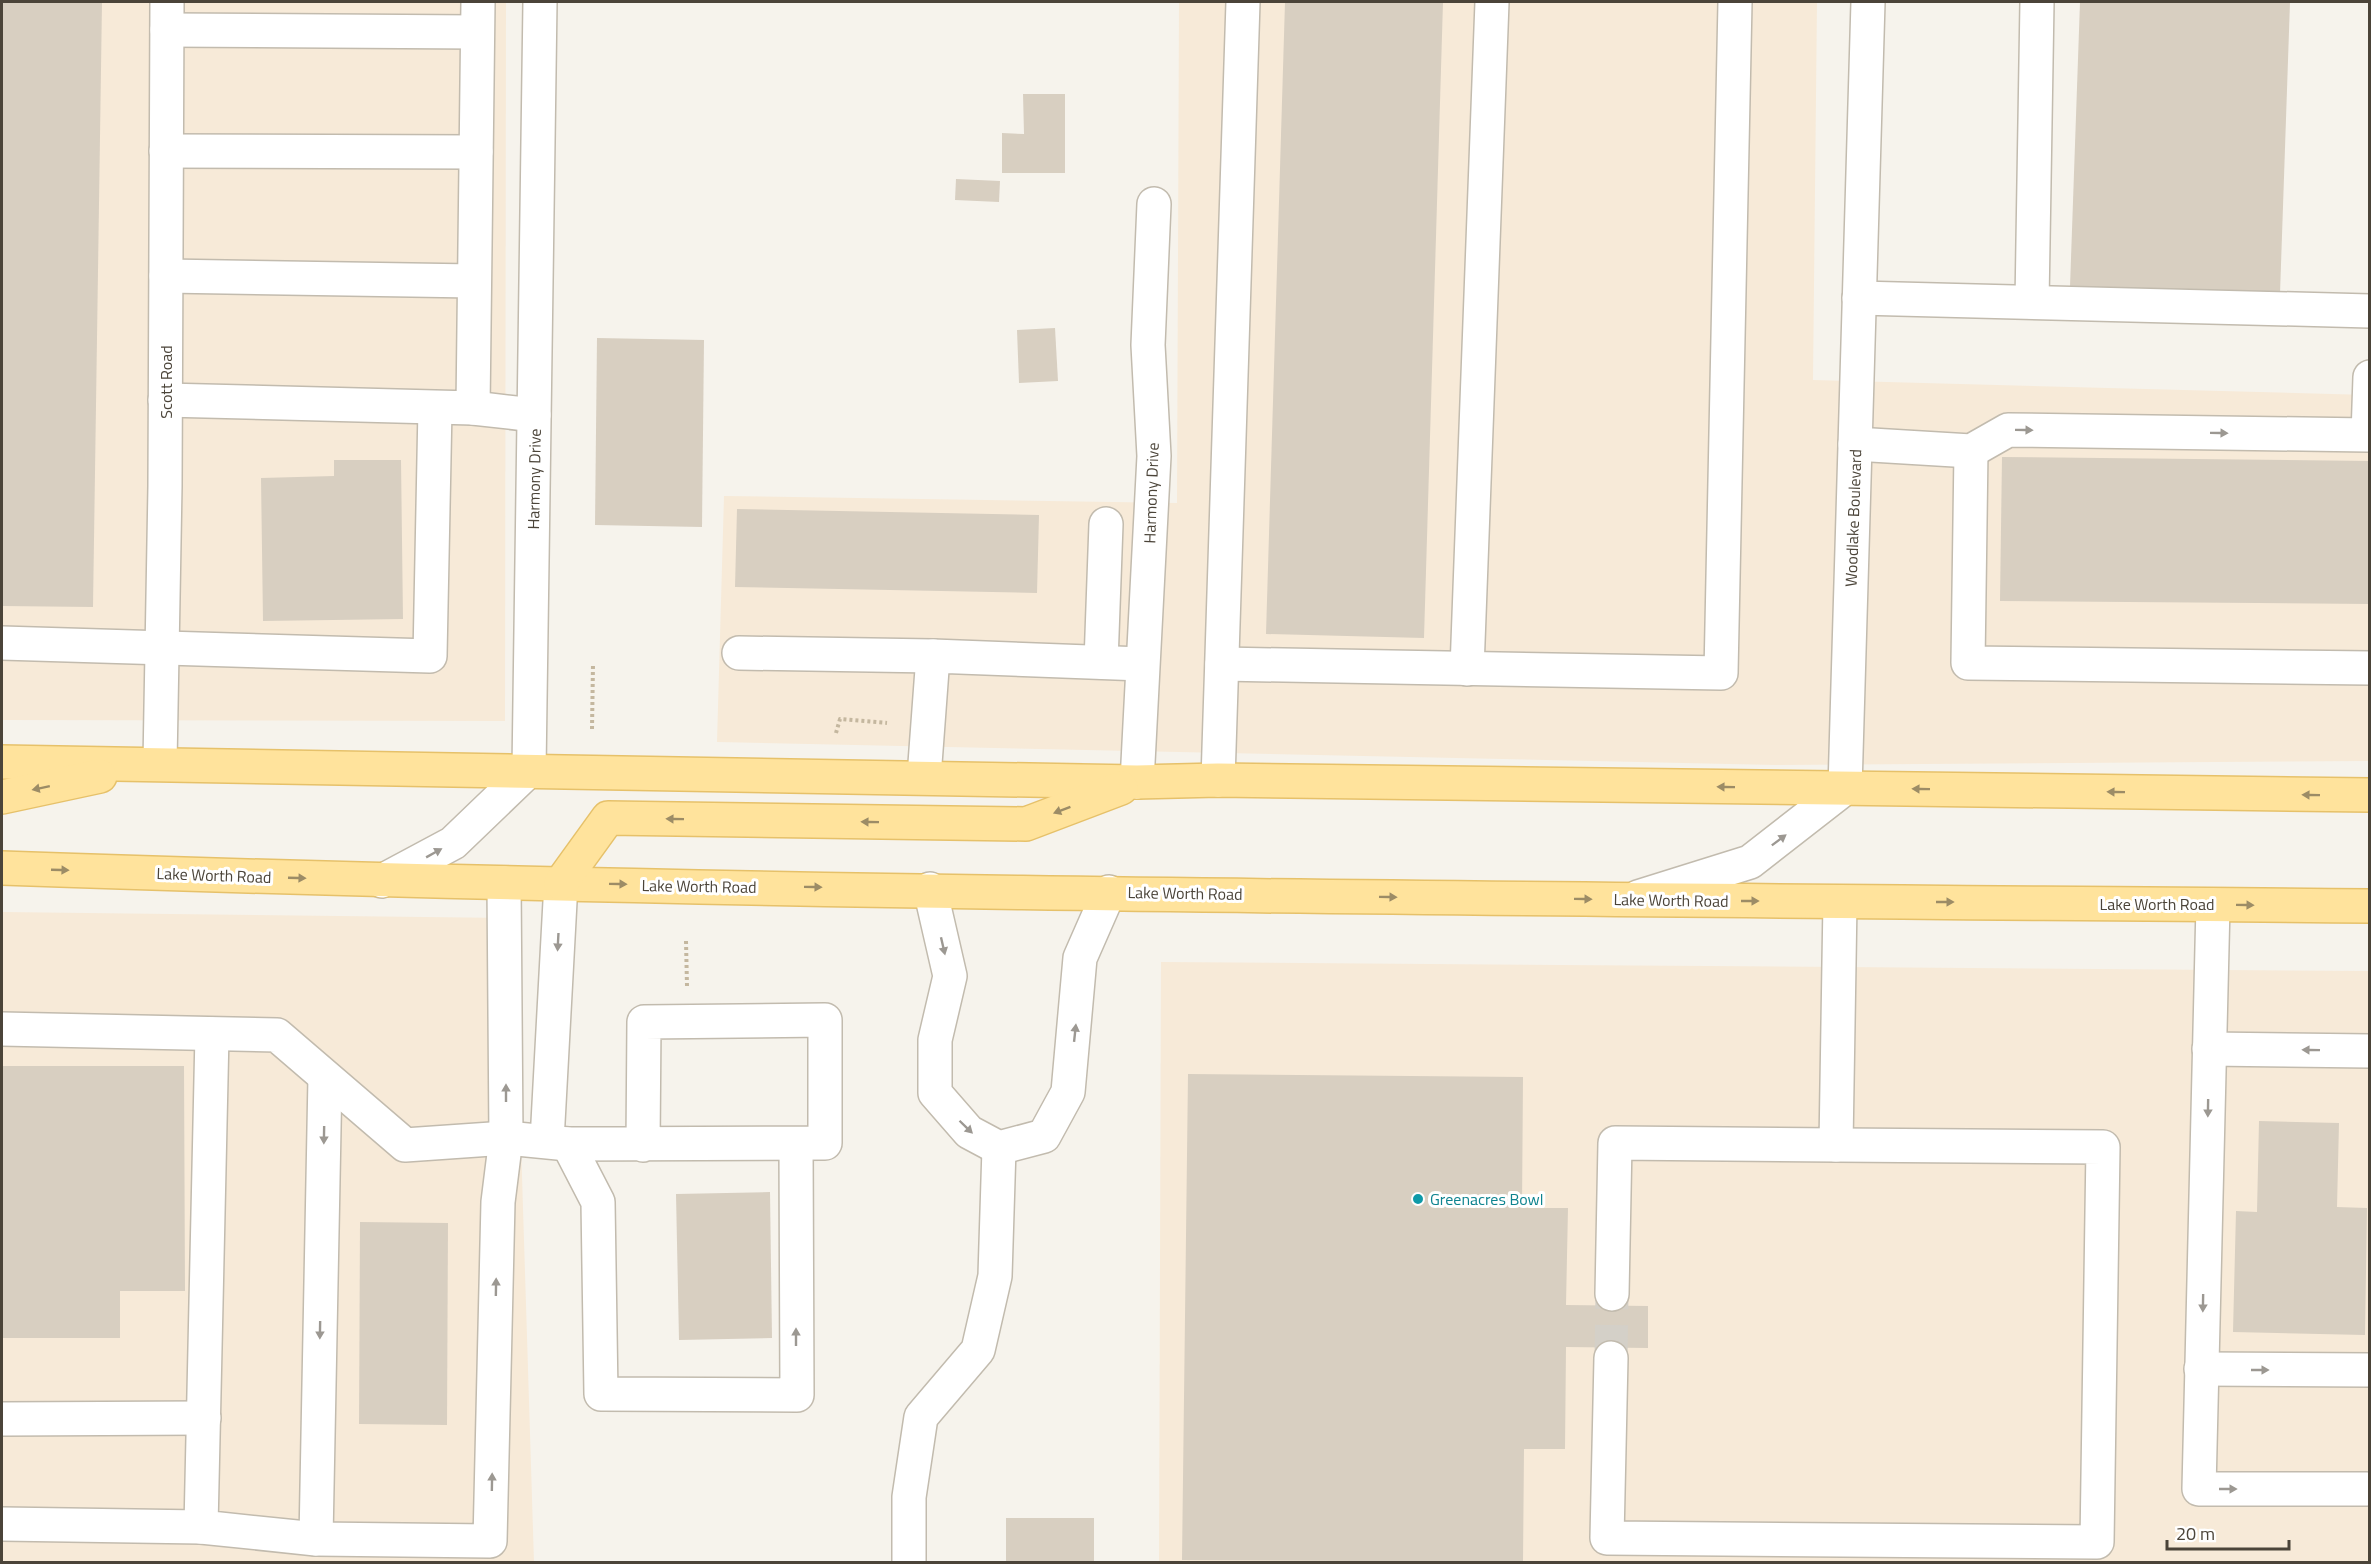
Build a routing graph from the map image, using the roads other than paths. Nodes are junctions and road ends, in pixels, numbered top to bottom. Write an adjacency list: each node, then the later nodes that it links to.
1 (540, 2): 21 (street, Harmony Drive)
2 (1243, 2): 31 (street)
3 (1492, 2): 33 (street)
4 (1735, 2): 33 (street)
5 (1868, 2): 14 (street, Woodlake Boulevard)
6 (2037, 2): 15 (street)
7 (167, 16): 8 (street); 9 (street, Scott Road)
8 (478, 17): 10 (street)
9 (166, 151): 10 (street); 12 (street, Scott Road)
10 (476, 152): 13 (street)
11 (1154, 204): 30 (street, Harmony Drive)
12 (166, 276): 13 (street); 18 (street, Scott Road)
13 (474, 281): 20 (street)
14 (1859, 298): 15 (street); 22 (street, Woodlake Boulevard)
15 (2032, 302): 16 (street)
16 (2370, 310)
17 (2370, 377): 23 (street, one-way to 17)
18 (165, 400): 19 (street); 26 (street, Scott Road)
19 (435, 408): 20 (street); 26 (street)
20 (473, 408): 21 (street)
21 (534, 415): 36 (street, Harmony Drive)
22 (1855, 444): 23 (street); 40 (street, Woodlake Boulevard)
23 (1971, 451): 32 (street)
24 (1106, 524): 29 (street)
25 (2, 643): 26 (street)
26 (162, 649): 35 (street, Scott Road)
27 (740, 653): 28 (street)
28 (933, 656): 29 (street); 37 (street)
29 (1101, 662): 30 (street)
30 (1142, 664): 39 (street, Harmony Drive)
31 (1222, 664): 33 (street); 38 (street)
32 (2370, 668)
33 (1467, 669)
34 (2, 762): 35 (main road)
35 (160, 763): 36 (main road); 42 (main road, one-way to 42)
36 (529, 770): 37 (main road); 44 (street, one-way to 36)
37 (924, 777): 39 (main road)
38 (1218, 780): 39 (main road); 40 (main road, one-way to 38)
39 (1137, 782): 46 (main road, one-way to 46)
40 (1845, 788): 41 (main road, one-way to 40); 49 (street, one-way to 40)
41 (2370, 795)
42 (2, 797)
43 (2, 868): 44 (main road, Lake Worth Road, one-way to 44)
44 (382, 881): 45 (main road, Lake Worth Road)
45 (504, 883): 46 (main road, Lake Worth Road); 58 (street, one-way to 45)
46 (561, 884): 47 (main road, Lake Worth Road, one-way to 47); 59 (street, one-way to 59)
47 (930, 889): 48 (main road, Lake Worth Road); 63 (street, one-way to 63)
48 (1109, 892): 49 (main road, Lake Worth Road, one-way to 49); 63 (street, one-way to 48)
49 (1629, 900): 50 (main road, Lake Worth Road, one-way to 50)
50 (1840, 902): 51 (main road, Lake Worth Road, one-way to 51); 62 (street)
51 (2213, 905): 52 (main road, Lake Worth Road, one-way to 52); 55 (street)
52 (2370, 906)
53 (2, 1029): 54 (street)
54 (212, 1034): 57 (street); 68 (street)
55 (2209, 1049): 56 (street, one-way to 55); 66 (street, one-way to 66)
56 (2370, 1051)
57 (325, 1077): 58 (street); 73 (street, one-way to 73)
58 (506, 1138): 59 (street); 73 (street, one-way to 58)
59 (557, 1142): 60 (street, one-way to 60); 61 (street)
60 (796, 1144): 61 (street); 61 (street)
61 (643, 1145)
62 (1836, 1145): 64 (street); 65 (street)
63 (999, 1148): 74 (street)
64 (1612, 1294)
65 (1611, 1358)
66 (2201, 1369): 67 (street, one-way to 67); 70 (street, one-way to 70)
67 (2370, 1370)
68 (204, 1418): 69 (street); 72 (street)
69 (2, 1419)
70 (2369, 1482)
71 (2, 1524): 72 (street)
72 (201, 1527): 73 (street)
73 (316, 1539)
74 (909, 1563)

